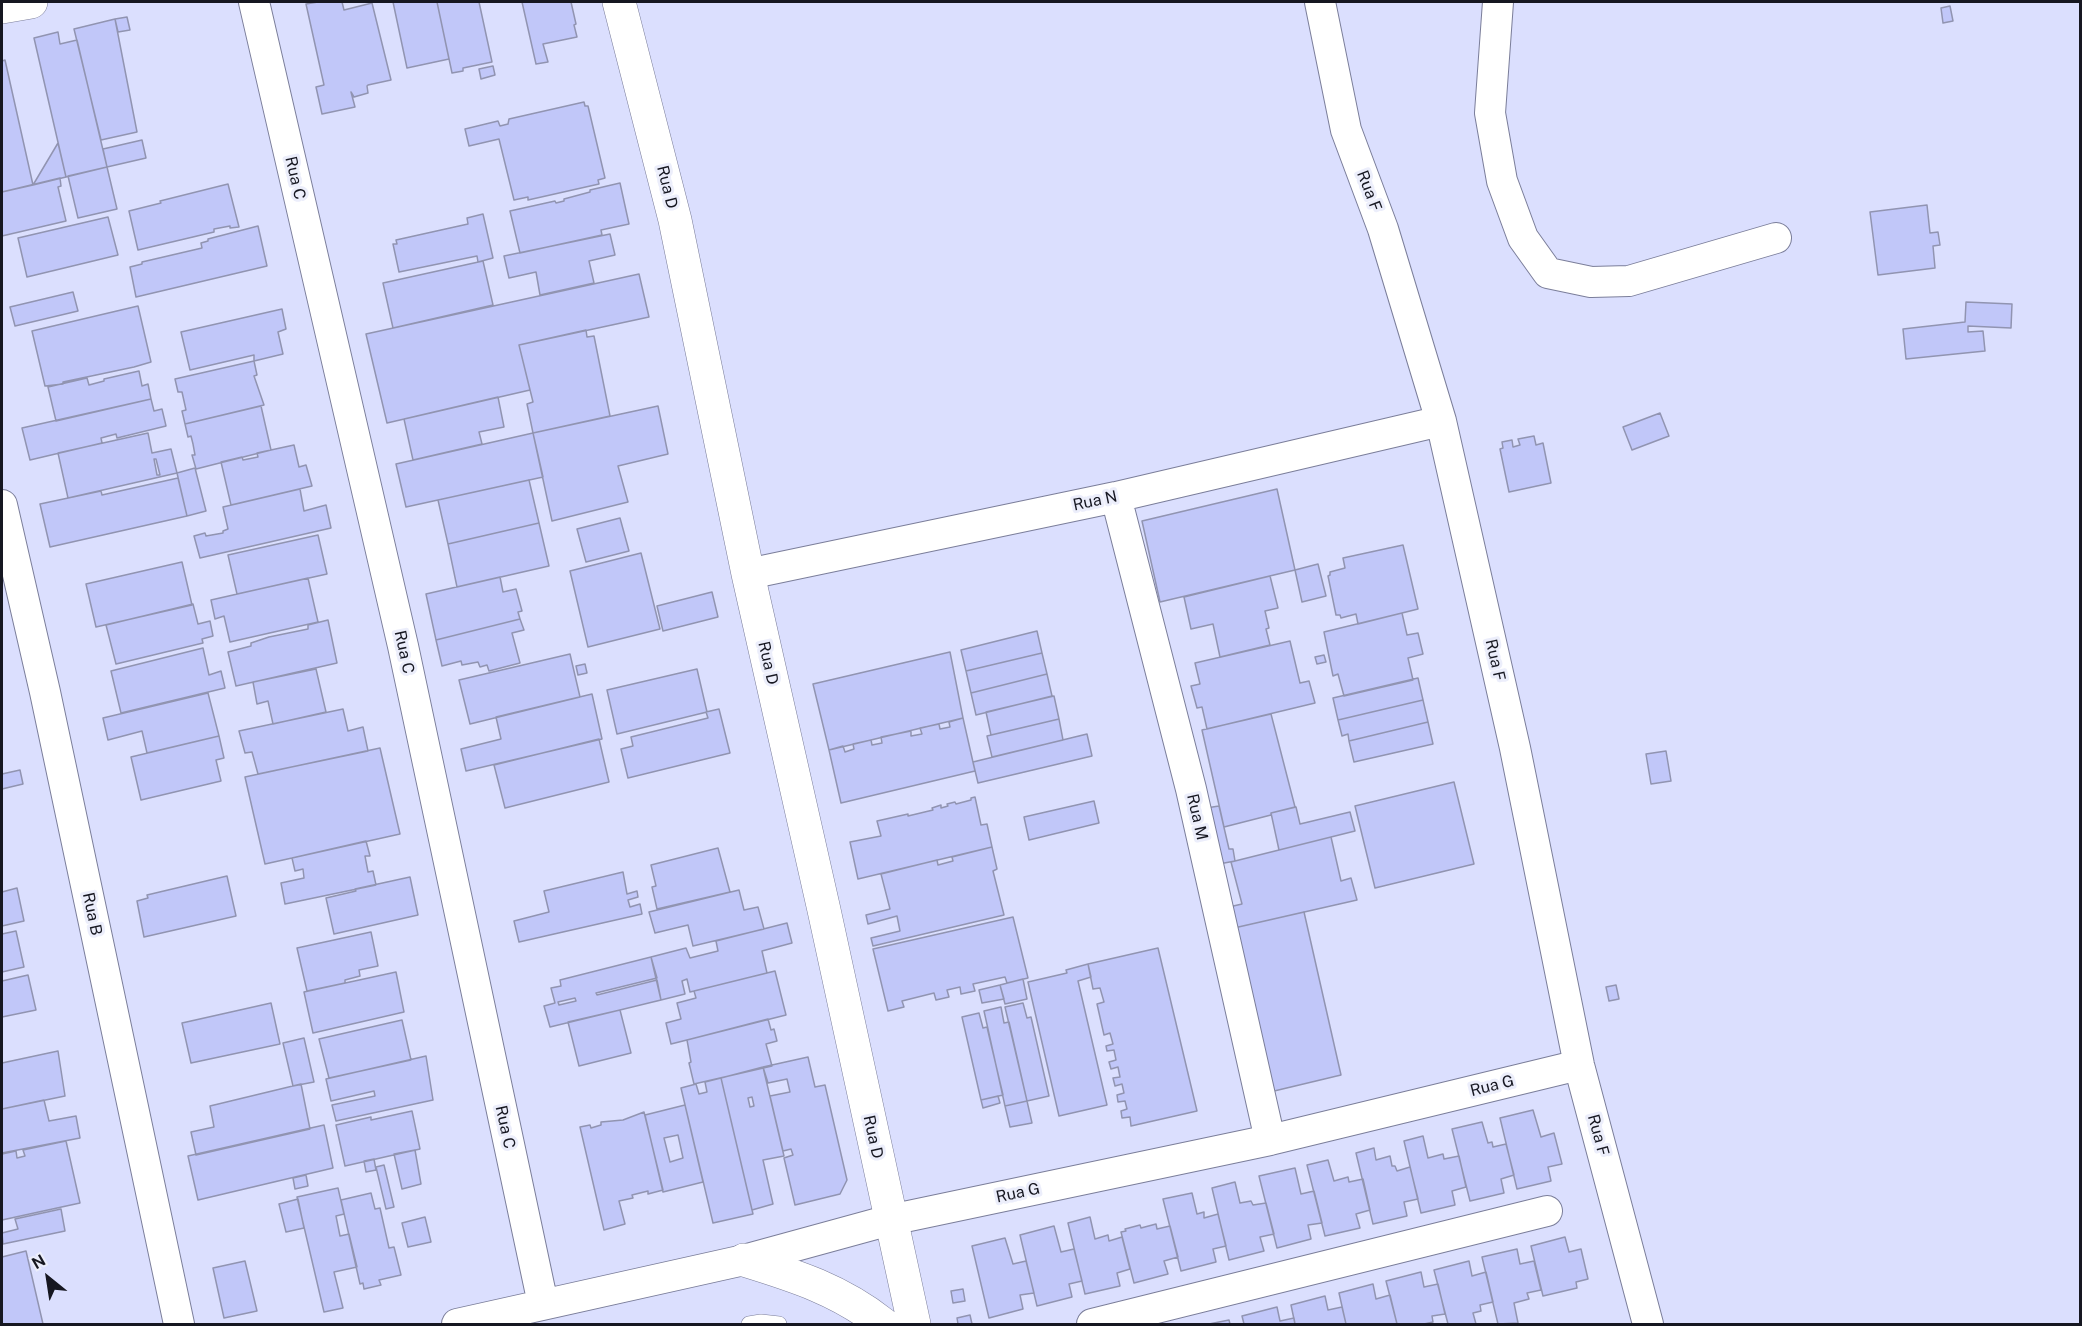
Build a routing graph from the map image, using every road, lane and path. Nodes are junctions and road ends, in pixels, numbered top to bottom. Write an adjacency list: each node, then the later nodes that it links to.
1 (31, 2): 6 (street)
2 (254, 2): 17 (street, Rua C)
3 (619, 2): 11 (street, Rua D)
4 (1320, 2): 8 (street, Rua F)
5 (1498, 2): 7 (street)
6 (2, 7)
7 (1776, 238)
8 (1441, 421): 9 (street, Rua N); 12 (street, Rua F)
9 (1116, 497): 11 (street, Rua N); 13 (street, Rua M)
10 (2, 505): 18 (street, Rua B)
11 (748, 574): 15 (street, Rua D)
12 (1579, 1065): 13 (street, Rua G); 25 (street, Rua F)
13 (1270, 1140): 15 (street, Rua G)
14 (1547, 1211): 24 (street)
15 (890, 1220): 16 (street, Rua G); 23 (street, Rua D)
16 (744, 1260): 17 (street, Rua G); 22 (street)
17 (543, 1304): 19 (street, Rua G)
18 (179, 1324)
19 (457, 1324)
20 (750, 1324): 21 (lane)
21 (779, 1324)
22 (883, 1324)
23 (914, 1324)
24 (1092, 1324)
25 (1648, 1324)

